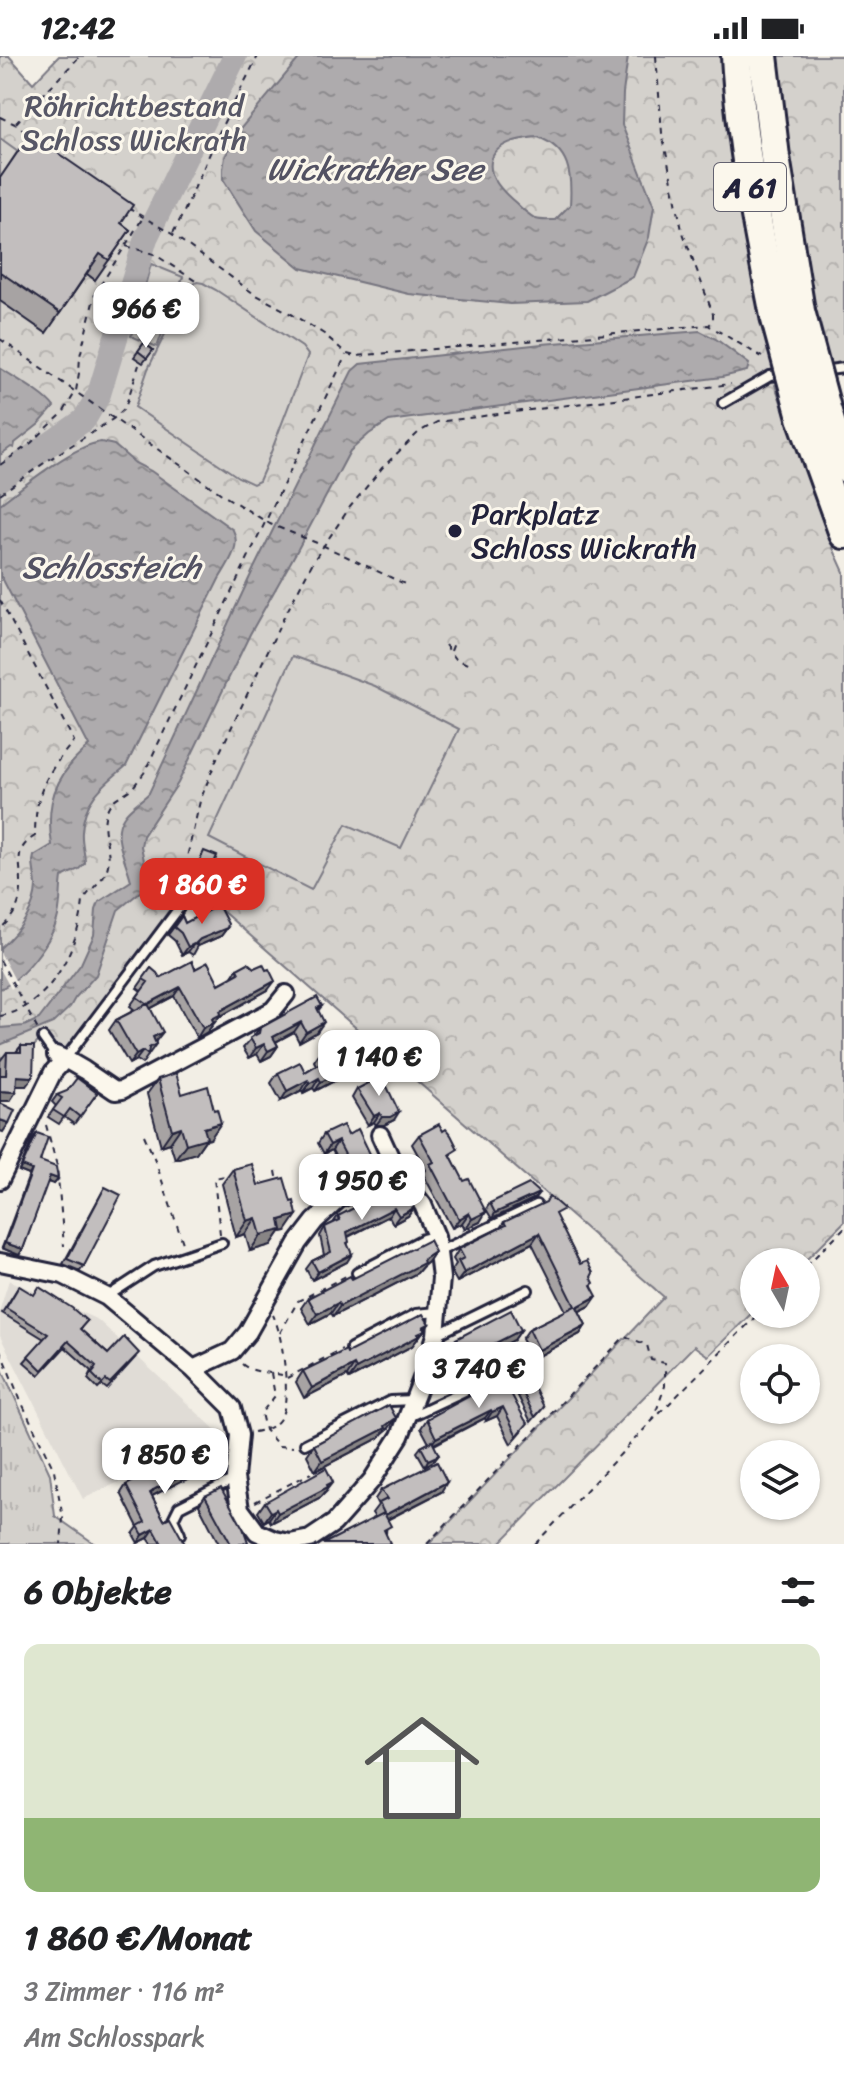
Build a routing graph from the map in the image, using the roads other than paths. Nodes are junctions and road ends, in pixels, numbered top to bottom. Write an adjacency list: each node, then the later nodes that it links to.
1 (736, 56): 3 (highway, A 61)
2 (763, 56): 3 (highway, A 61)
3 (788, 313): 6 (highway, A 61, bridge)
4 (844, 368): 5 (lane)
5 (723, 403)
6 (814, 414): 7 (highway, A 61); 8 (highway, A 61)
7 (844, 467)
8 (844, 534)
9 (183, 876): 12 (lane)
10 (286, 994): 12 (street)
11 (43, 1038): 12 (lane)
12 (60, 1057): 15 (street)
13 (380, 1135): 14 (street)
14 (397, 1172): 18 (street); 26 (street)
15 (0, 1180)
16 (536, 1205): 18 (lane)
17 (222, 1243): 22 (lane)
18 (437, 1244): 20 (lane); 23 (street)
19 (0, 1262): 22 (street)
20 (357, 1273)
21 (528, 1290): 24 (lane)
22 (107, 1297): 26 (street)
23 (438, 1312): 24 (street); 25 (lane)
24 (436, 1335): 28 (street)
25 (351, 1348)
26 (193, 1369): 31 (street)
27 (511, 1397): 29 (lane)
28 (414, 1400): 29 (street); 30 (lane)
29 (408, 1417): 34 (street)
30 (305, 1444)
31 (235, 1478): 32 (lane); 33 (street)
32 (180, 1534)
33 (255, 1538): 34 (street)
34 (290, 1543)

